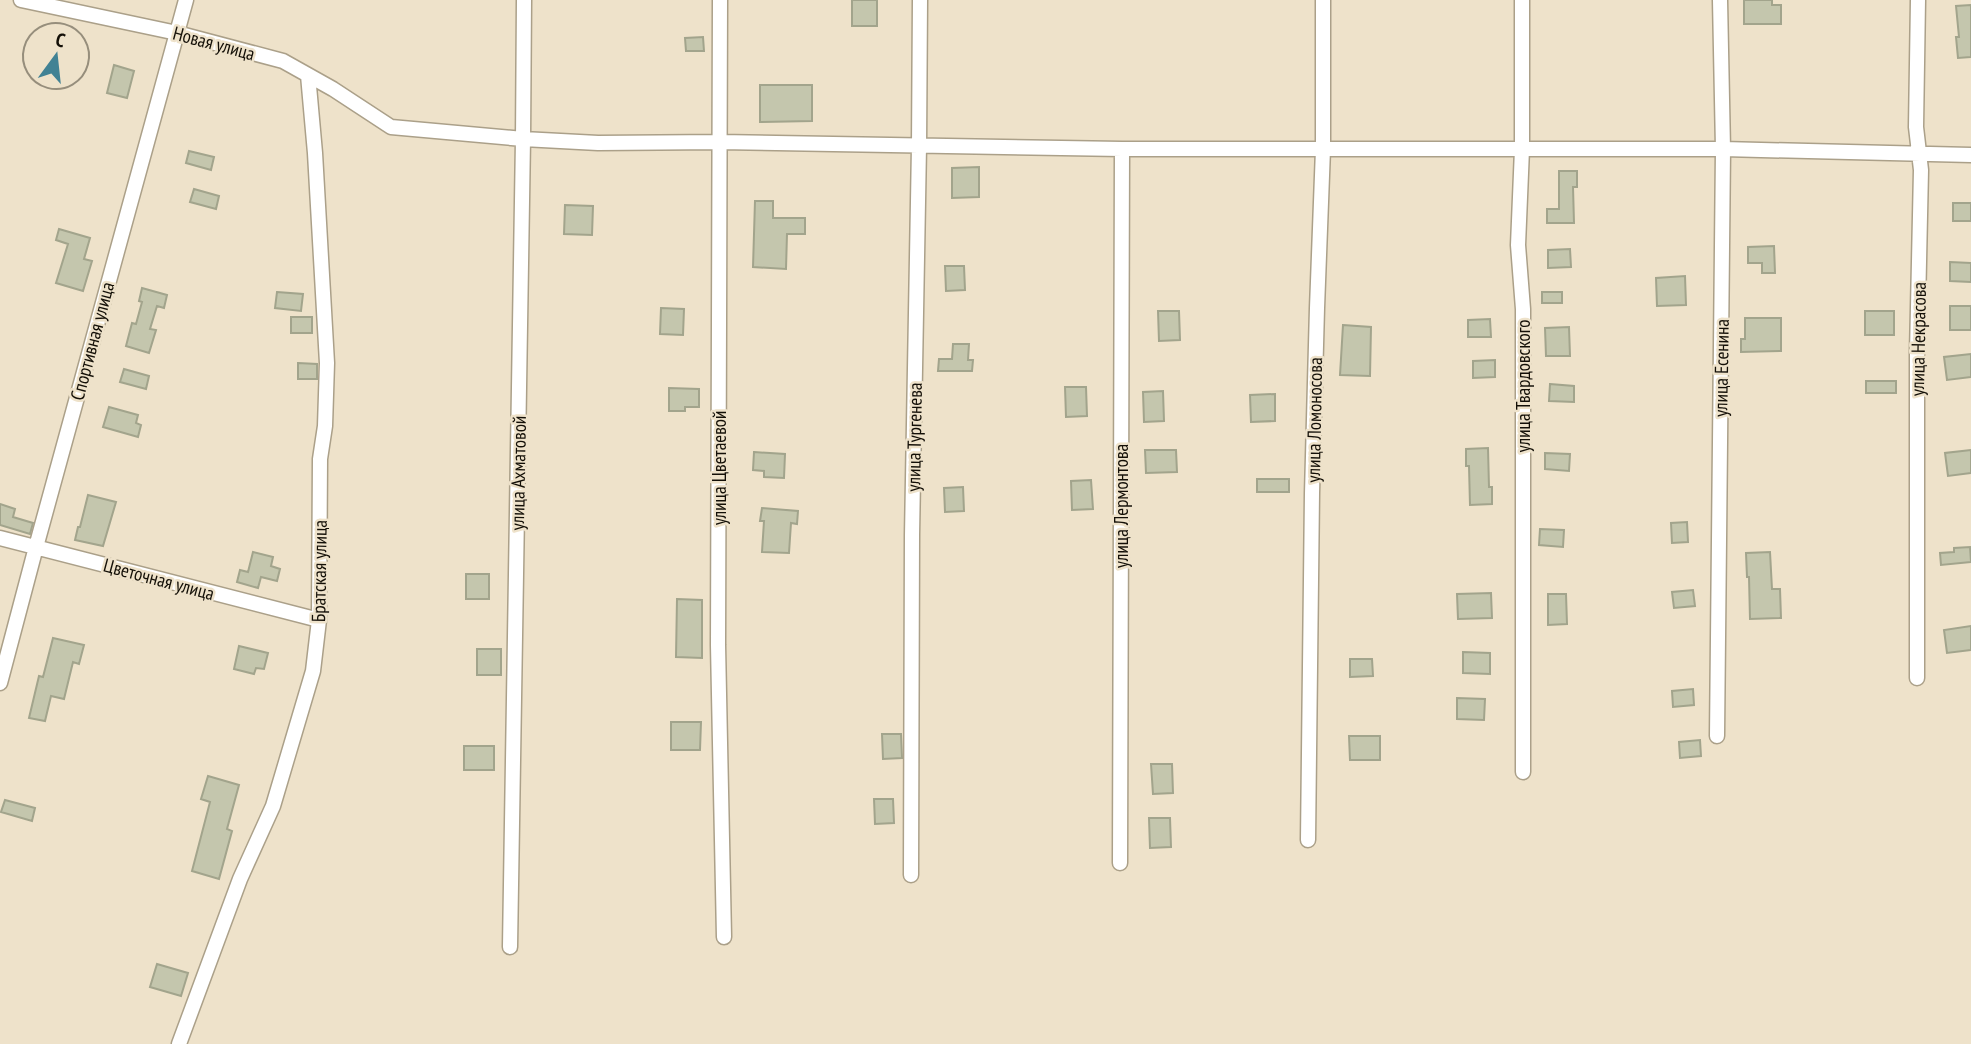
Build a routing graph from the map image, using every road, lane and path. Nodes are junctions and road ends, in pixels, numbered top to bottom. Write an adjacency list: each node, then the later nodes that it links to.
1 (21, 0): 10 (street, Новая улица)
2 (186, 0): 10 (street, Спортивная улица)
3 (524, 0): 12 (street, улица Ахматовой)
4 (720, 0): 13 (street, улица Цветаевой)
5 (920, 0): 14 (street, улица Тургенева)
6 (1323, 0): 16 (street, улица Ломоносова)
7 (1522, 0): 17 (street, улица Твардовского)
8 (1720, 0): 18 (street, улица Есенина)
9 (1918, 0): 19 (street, улица Некрасова)
10 (177, 33): 11 (street, Новая улица); 22 (street, Спортивная улица)
11 (308, 75): 12 (street, Новая улица); 23 (street, Братская улица)
12 (523, 139): 13 (street); 32 (street, улица Ахматовой)
13 (720, 142): 14 (street); 31 (street, улица Цветаевой)
14 (919, 146): 15 (street); 30 (street, улица Тургенева)
15 (1122, 149): 16 (street); 29 (street, улица Лермонтова)
16 (1323, 149): 17 (street); 28 (street, улица Ломоносова)
17 (1522, 149): 18 (street); 27 (street, улица Твардовского)
18 (1723, 149): 19 (street); 26 (street, улица Есенина)
19 (1919, 155): 20 (street); 24 (street, улица Некрасова)
20 (1971, 155)
21 (0, 538): 22 (street, Цветочная улица)
22 (36, 547): 23 (street, Цветочная улица); 25 (street, Спортивная улица)
23 (319, 620): 33 (street, Братская улица)
24 (1917, 678)
25 (0, 683)
26 (1717, 736)
27 (1523, 772)
28 (1308, 840)
29 (1120, 863)
30 (911, 875)
31 (724, 937)
32 (510, 947)
33 (179, 1044)

